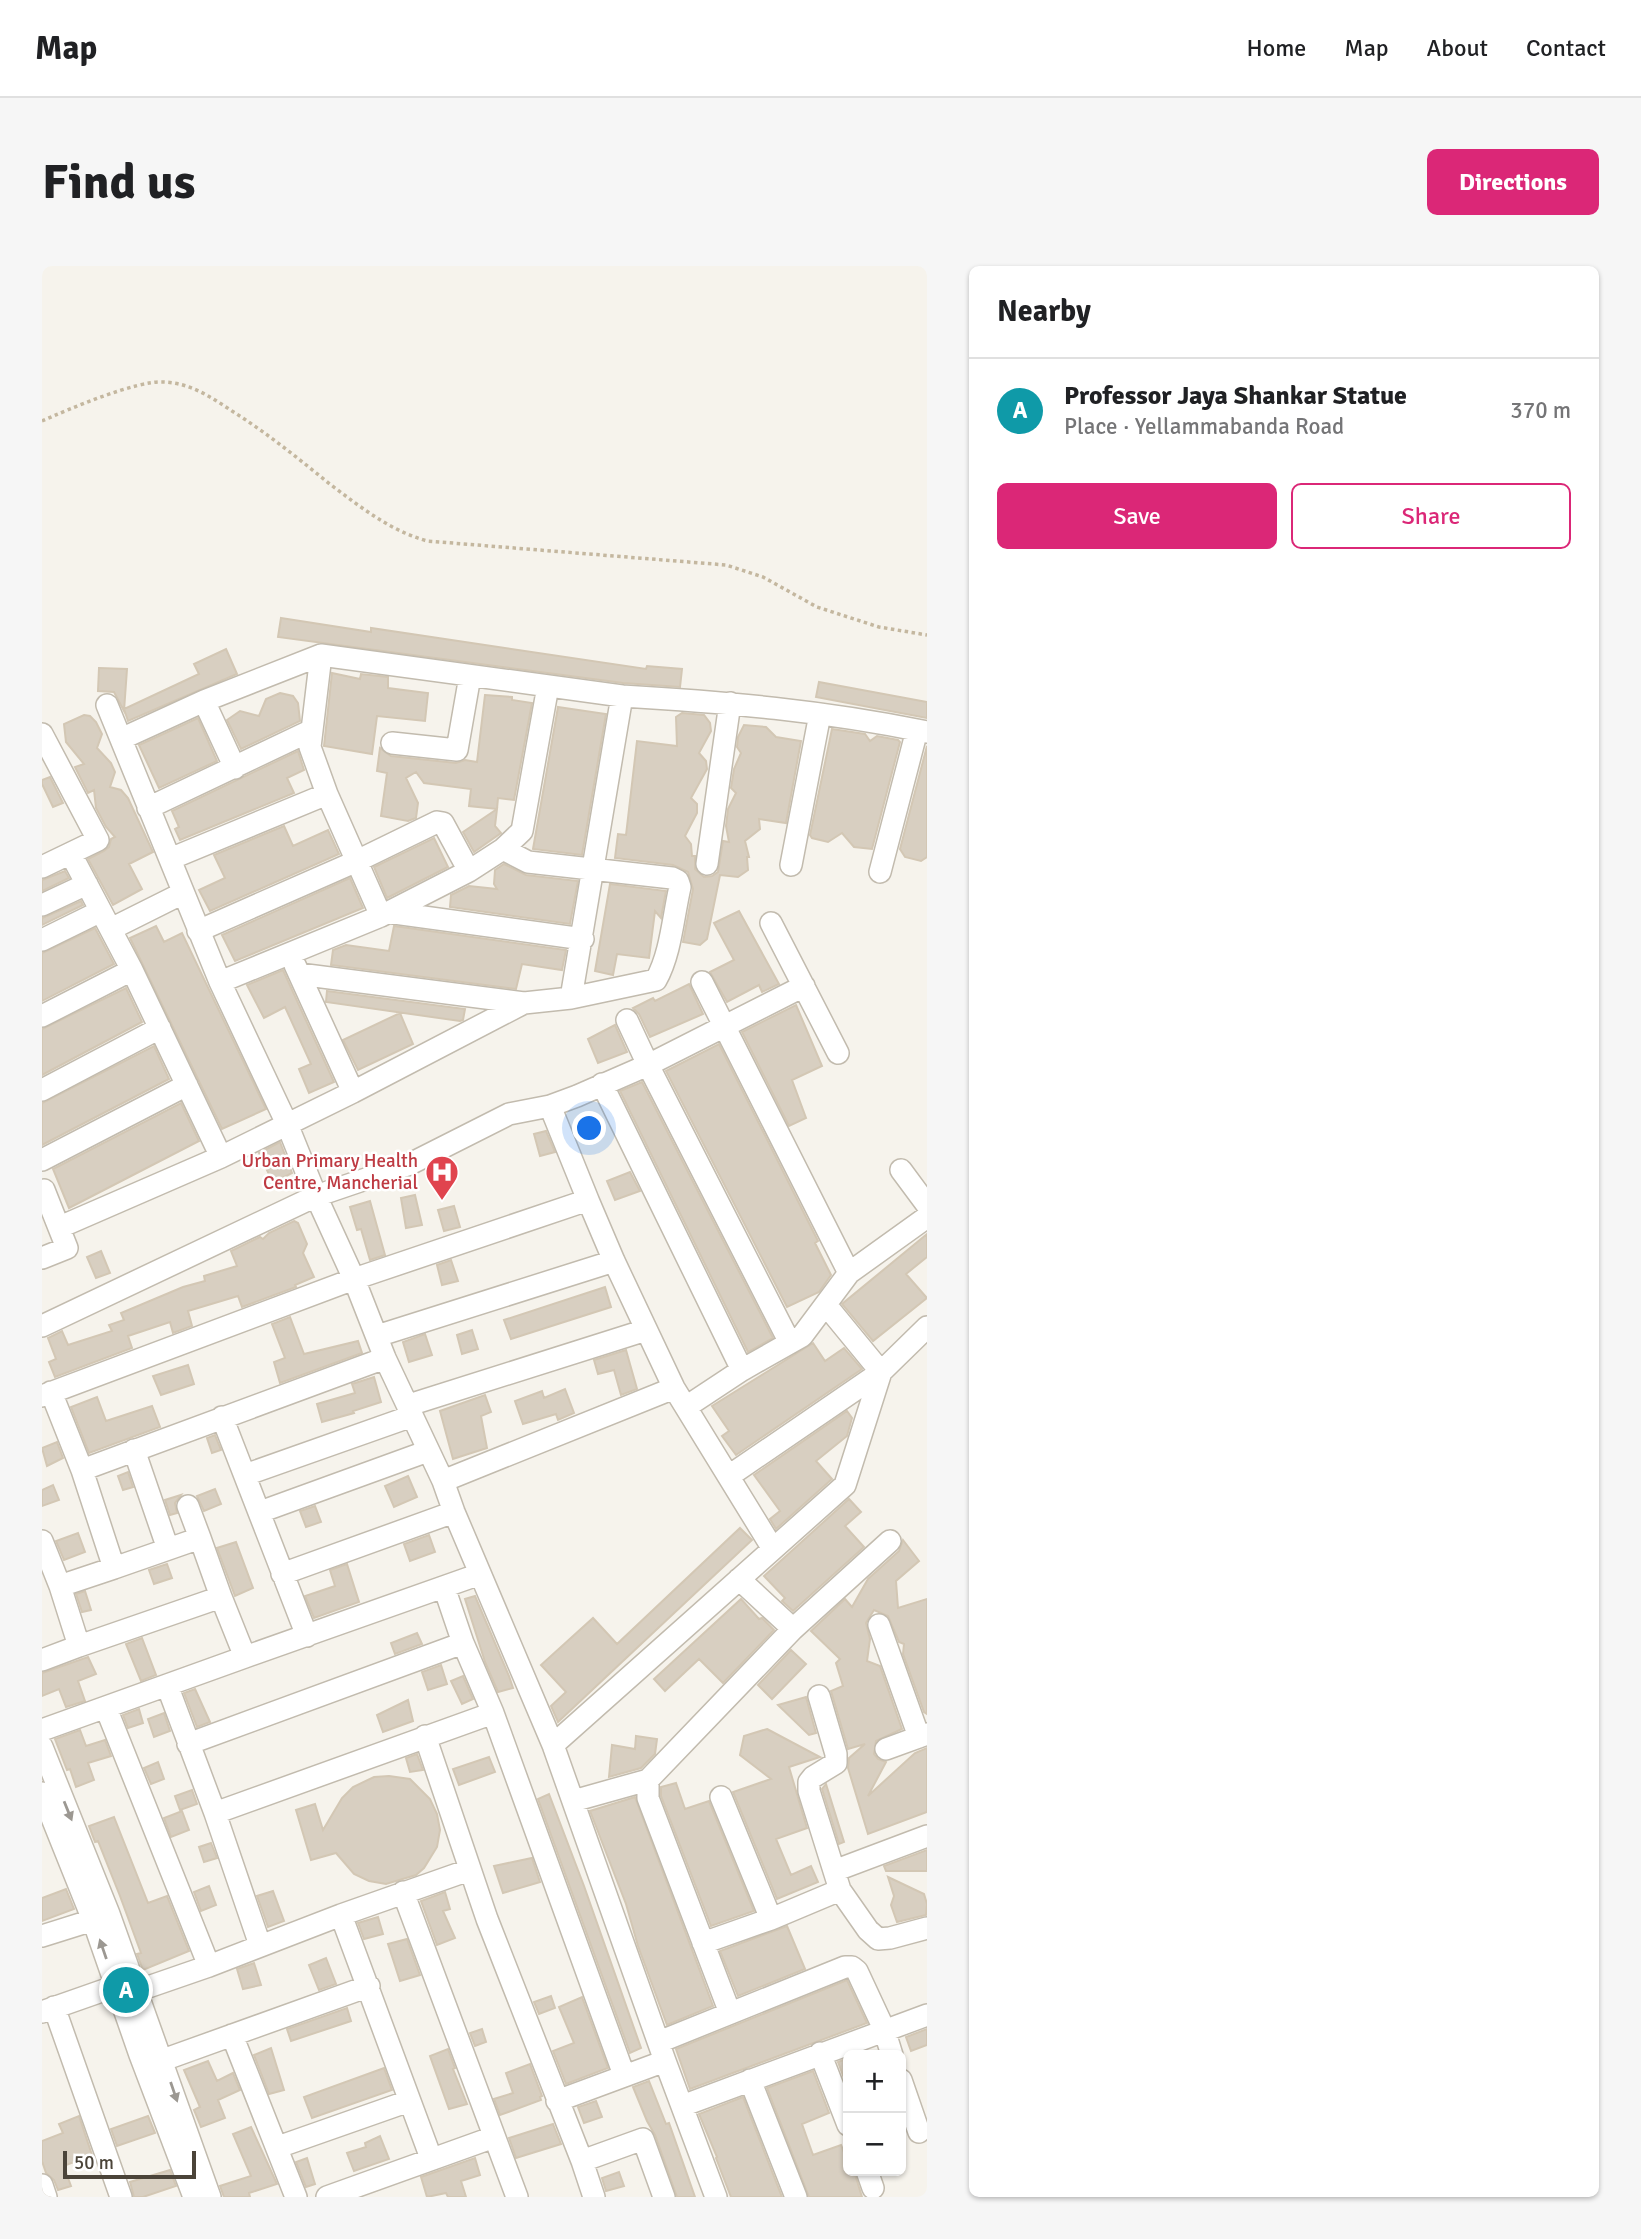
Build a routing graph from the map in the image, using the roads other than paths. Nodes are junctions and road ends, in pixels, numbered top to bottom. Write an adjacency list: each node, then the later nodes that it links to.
1 (321, 655): 2 (street); 5 (street); 9 (street)
2 (470, 677): 3 (street); 13 (street)
3 (548, 687): 4 (street); 17 (street)
4 (622, 696): 6 (street); 24 (street)
5 (204, 701): 12 (street); 14 (street)
6 (730, 703): 8 (street); 22 (street)
7 (107, 705): 12 (street)
8 (820, 714): 10 (street); 23 (street)
9 (312, 730): 14 (street); 15 (street)
10 (922, 731): 26 (street)
11 (42, 734): 18 (street)
12 (121, 739): 16 (street)
13 (392, 743)
14 (235, 768): 16 (street)
15 (327, 793): 19 (street); 21 (street)
16 (148, 808): 19 (street)
17 (503, 849): 24 (street); 25 (street)
18 (73, 853): 20 (street); 27 (street)
19 (170, 859): 28 (street)
20 (44, 861)
21 (357, 861): 25 (street); 30 (street); 33 (street)
22 (707, 863)
23 (791, 865)
24 (594, 869): 34 (street); 42 (street)
25 (469, 871): 30 (street)
26 (880, 872)
27 (87, 884): 29 (street); 31 (street)
28 (183, 893): 31 (street); 33 (street)
29 (42, 905)
30 (384, 914): 34 (street); 36 (street)
31 (106, 920): 35 (street); 37 (street)
32 (771, 923): 41 (street)
33 (198, 930): 39 (street)
34 (583, 939): 42 (street)
35 (42, 940)
36 (290, 953): 38 (street); 39 (street)
37 (132, 970): 44 (street); 47 (street)
38 (299, 974): 43 (street); 53 (street)
39 (220, 982): 55 (street)
40 (702, 982): 46 (street)
41 (804, 986): 46 (street); 48 (street)
42 (571, 998): 43 (street)
43 (524, 1003): 53 (street)
44 (42, 1016)
45 (628, 1020): 49 (street)
46 (723, 1027): 49 (street); 67 (street)
47 (160, 1028): 51 (street); 52 (street)
48 (838, 1054)
49 (648, 1065): 50 (street); 74 (street)
50 (602, 1084): 54 (street); 76 (street)
51 (187, 1085): 56 (street); 57 (street)
52 (42, 1090)
53 (353, 1092): 55 (street)
54 (550, 1106): 60 (street); 61 (street)
55 (287, 1124): 56 (street); 60 (street)
56 (221, 1157): 64 (street)
57 (42, 1160)
58 (901, 1170): 62 (street)
59 (43, 1189): 64 (street)
60 (316, 1196): 68 (street); 70 (street)
61 (588, 1200): 66 (street); 68 (street)
62 (927, 1205)
63 (927, 1217): 67 (street)
64 (60, 1227): 65 (street)
65 (42, 1258)
66 (614, 1261): 72 (street); 73 (street)
67 (849, 1273): 69 (street)
68 (354, 1279): 73 (street); 79 (street)
69 (826, 1305): 74 (street); 77 (street)
70 (42, 1326)
71 (927, 1327): 77 (street)
72 (646, 1330): 78 (street); 81 (street)
73 (377, 1336): 75 (street)
74 (790, 1343): 76 (street)
75 (385, 1358): 81 (street); 82 (street)
76 (742, 1370): 80 (street)
77 (881, 1372): 87 (street); 96 (street)
78 (674, 1388): 80 (street); 88 (street)
79 (47, 1394): 85 (street)
80 (686, 1407): 87 (street)
81 (411, 1411): 84 (street); 86 (street)
82 (222, 1417): 83 (street); 86 (street)
83 (134, 1450): 85 (street); 95 (street)
84 (428, 1451): 88 (street); 90 (street)
85 (82, 1470): 97 (street)
86 (245, 1475): 90 (street)
87 (729, 1476): 96 (street)
88 (443, 1481): 91 (street)
89 (188, 1506): 92 (street)
90 (260, 1512): 98 (street)
91 (454, 1513): 98 (street); 99 (street)
92 (200, 1538): 95 (street); 103 (street)
93 (42, 1541): 101 (street)
94 (890, 1541): 105 (street)
95 (168, 1549): 97 (street)
96 (773, 1549): 100 (street)
97 (114, 1568): 101 (street)
98 (282, 1574): 106 (street)
99 (480, 1574): 102 (street); 119 (street)
100 (739, 1579): 105 (street); 119 (street)
101 (60, 1586): 108 (street)
102 (444, 1587): 106 (street); 107 (street)
103 (221, 1597): 108 (street); 109 (street)
104 (879, 1625): 116 (street)
105 (793, 1629): 122 (street)
106 (307, 1636): 109 (street)
107 (463, 1643): 114 (street); 118 (street)
108 (79, 1646): 110 (street)
109 (245, 1657): 111 (street)
110 (42, 1660)
111 (167, 1685): 113 (street); 118 (street)
112 (819, 1696): 129 (street)
113 (106, 1708): 115 (street); 138 (street)
114 (494, 1713): 117 (street); 150 (street)
115 (42, 1730)
116 (923, 1735): 121 (street)
117 (425, 1736): 126 (street); 128 (street)
118 (188, 1744): 126 (street)
119 (553, 1745): 125 (street)
120 (42, 1747): 140 (street, one-way to 140)
121 (887, 1749)
122 (648, 1780): 125 (street); 136 (street)
123 (42, 1793): 133 (street)
124 (721, 1797): 132 (street)
125 (573, 1801): 147 (street)
126 (215, 1813): 137 (street)
127 (927, 1836): 129 (street)
128 (470, 1870): 130 (street); 154 (street)
129 (837, 1881): 132 (street); 134 (street)
130 (404, 1892): 131 (street); 158 (street)
131 (341, 1915): 137 (street); 139 (street)
132 (771, 1919): 136 (street)
133 (93, 1920): 135 (street); 140 (street, one-way to 133)
134 (927, 1928)
135 (42, 1936)
136 (702, 1943): 142 (street)
137 (260, 1945): 138 (street)
138 (209, 1966): 140 (street)
139 (369, 1986): 145 (street); 153 (street)
140 (124, 1991): 141 (street); 149 (street); 166 (street)
141 (48, 2010): 165 (street)
142 (730, 2014): 144 (street); 147 (street)
143 (927, 2015): 144 (street)
144 (884, 2029): 146 (street); 148 (street)
145 (232, 2035): 149 (street); 159 (street)
146 (890, 2050)
147 (662, 2051): 150 (street); 155 (street)
148 (820, 2053): 151 (street); 156 (street)
149 (163, 2060): 167 (street, one-way to 167)
150 (624, 2075): 154 (street)
151 (750, 2080): 155 (street); 173 (street)
152 (906, 2094): 157 (street)
153 (409, 2101): 159 (street); 160 (street)
154 (557, 2101): 161 (street)
155 (682, 2106): 172 (street)
156 (843, 2113)
157 (919, 2132)
158 (494, 2137): 160 (street); 163 (street)
159 (278, 2147): 168 (street)
160 (431, 2158): 169 (street)
161 (582, 2161): 170 (street); 171 (street)
162 (42, 2185): 164 (street)
163 (509, 2195)
164 (46, 2197)
165 (121, 2197)
166 (194, 2197)
167 (210, 2197)
168 (296, 2197)
169 (327, 2197)
170 (594, 2197)
171 (664, 2197)
172 (716, 2197)
173 (796, 2197)

